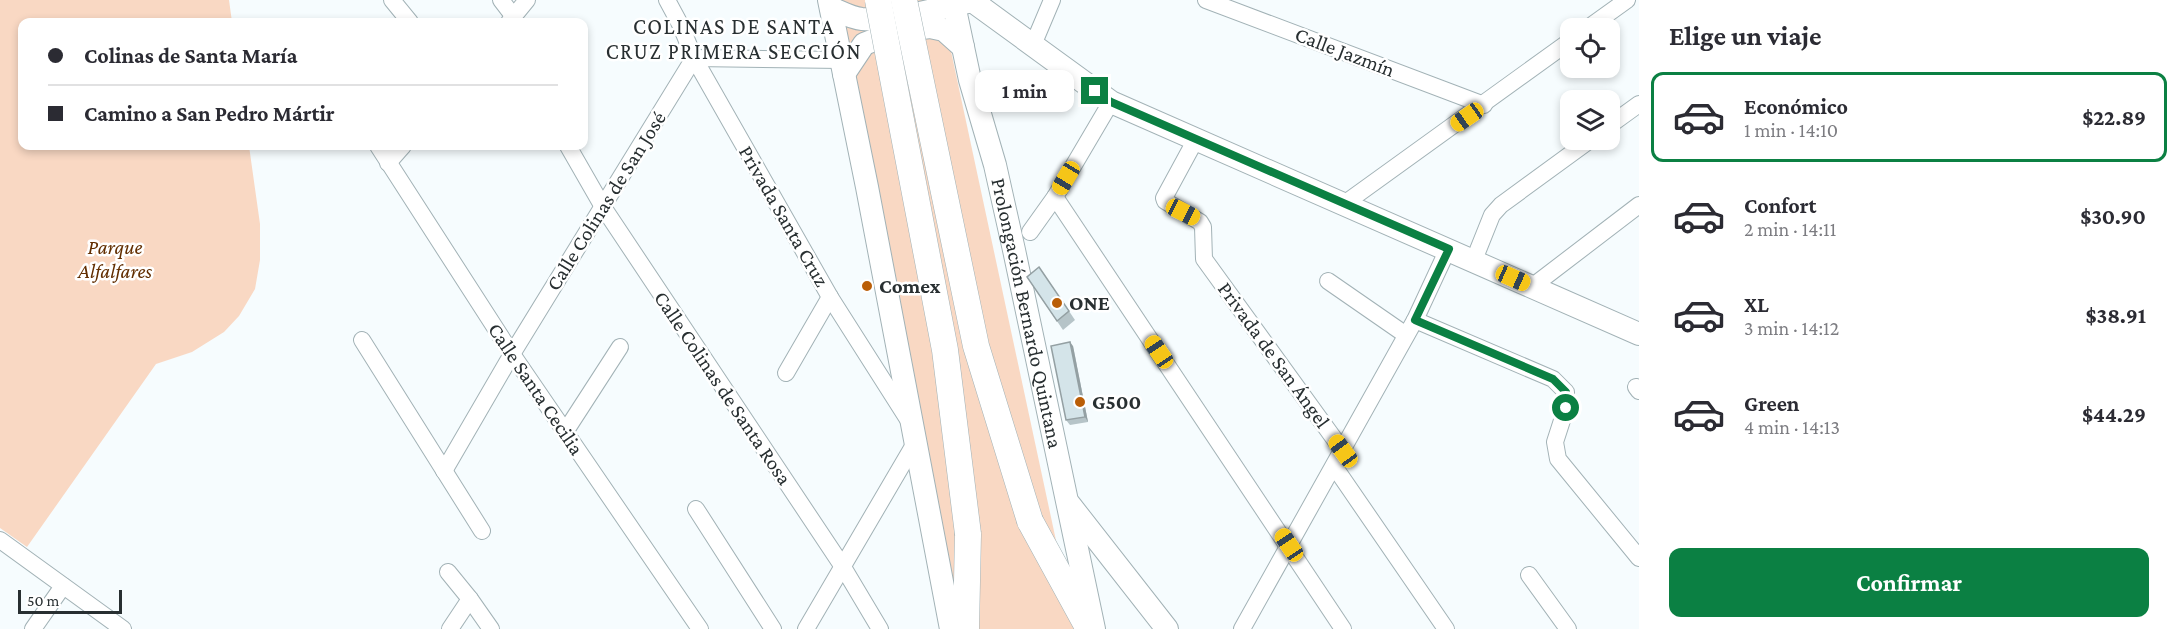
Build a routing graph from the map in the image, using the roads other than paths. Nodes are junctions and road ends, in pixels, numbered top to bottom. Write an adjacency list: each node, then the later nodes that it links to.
1 (392, 0): 13 (street)
2 (501, 0): 14 (street)
3 (527, 0): 15 (street)
4 (667, 0): 20 (street, Privada Santa Cruz)
5 (878, 0): 75 (main road, bridge)
6 (925, 0): 12 (street)
7 (1052, 0): 17 (street)
8 (1206, 0): 24 (street, Calle Jazmín)
9 (1627, 0): 16 (street)
10 (963, 2): 12 (street); 17 (street); 18 (street, Prolongación Bernardo Quintana)
11 (830, 4): 12 (street); 21 (street)
12 (903, 8): 76 (main road, bridge)
13 (407, 18)
14 (510, 18)
15 (513, 18)
16 (1602, 18)
17 (1033, 45): 22 (street)
18 (963, 47): 21 (street); 54 (street, Prolongación Bernardo Quintana)
19 (1560, 48): 24 (street)
20 (694, 58): 21 (street); 35 (street, Calle Colinas de San José); 41 (street, Privada Santa Cruz)
21 (843, 67): 50 (street)
22 (1111, 102): 26 (street); 32 (street)
23 (1639, 104): 25 (street)
24 (1484, 105): 33 (street)
25 (1620, 118)
26 (1196, 139): 33 (street); 51 (street, Privada de San Ángel)
27 (380, 150): 31 (street, Calle Santa Cecilia)
28 (399, 150): 31 (street)
29 (570, 150): 35 (street, Calle Colinas de Santa Rosa)
30 (1577, 150): 38 (street)
31 (388, 163): 47 (street, Calle Santa Cecilia)
32 (1055, 197): 36 (street); 58 (street)
33 (1344, 204): 37 (street)
34 (1639, 205): 40 (street)
35 (603, 207): 47 (street, Calle Colinas de San José); 60 (street, Calle Colinas de Santa Rosa)
36 (1030, 232)
37 (1449, 249): 38 (street); 42 (street)
38 (1474, 260): 40 (street)
39 (1328, 281): 44 (street)
40 (1533, 286): 43 (street)
41 (830, 297): 48 (street); 50 (street, Privada Santa Cruz)
42 (1415, 320): 44 (street); 59 (street)
43 (1639, 334)
44 (1406, 335): 51 (street)
45 (362, 340): 53 (street)
46 (620, 348): 49 (street)
47 (512, 354): 49 (street, Calle Santa Cecilia); 53 (street, Calle Colinas de San José)
48 (786, 373)
49 (565, 432): 70 (street, Calle Santa Cecilia)
50 (914, 435): 60 (street); 74 (street)
51 (1343, 451): 52 (street)
52 (1334, 466): 58 (street); 81 (street)
53 (444, 471): 56 (street)
54 (1067, 502): 77 (street, Prolongación Bernardo Quintana); 78 (street)
55 (696, 509): 71 (street)
56 (482, 531)
57 (1, 543): 63 (street)
58 (1289, 545): 79 (street); 80 (street)
59 (1639, 558)
60 (843, 567): 72 (street); 73 (street, Calle Colinas de Santa Rosa)
61 (448, 572): 64 (street)
62 (1529, 575): 82 (street)
63 (63, 586): 65 (street); 67 (street)
64 (470, 599): 66 (street); 69 (street)
65 (99, 622): 68 (street)
66 (486, 627)
67 (33, 629)
68 (123, 629)
69 (450, 629)
70 (700, 629)
71 (772, 629)
72 (806, 629)
73 (880, 629)
74 (951, 629)
75 (966, 629)
76 (1089, 629)
77 (1094, 629)
78 (1167, 629)
79 (1242, 629)
80 (1343, 629)
81 (1446, 629)
82 (1568, 629)

